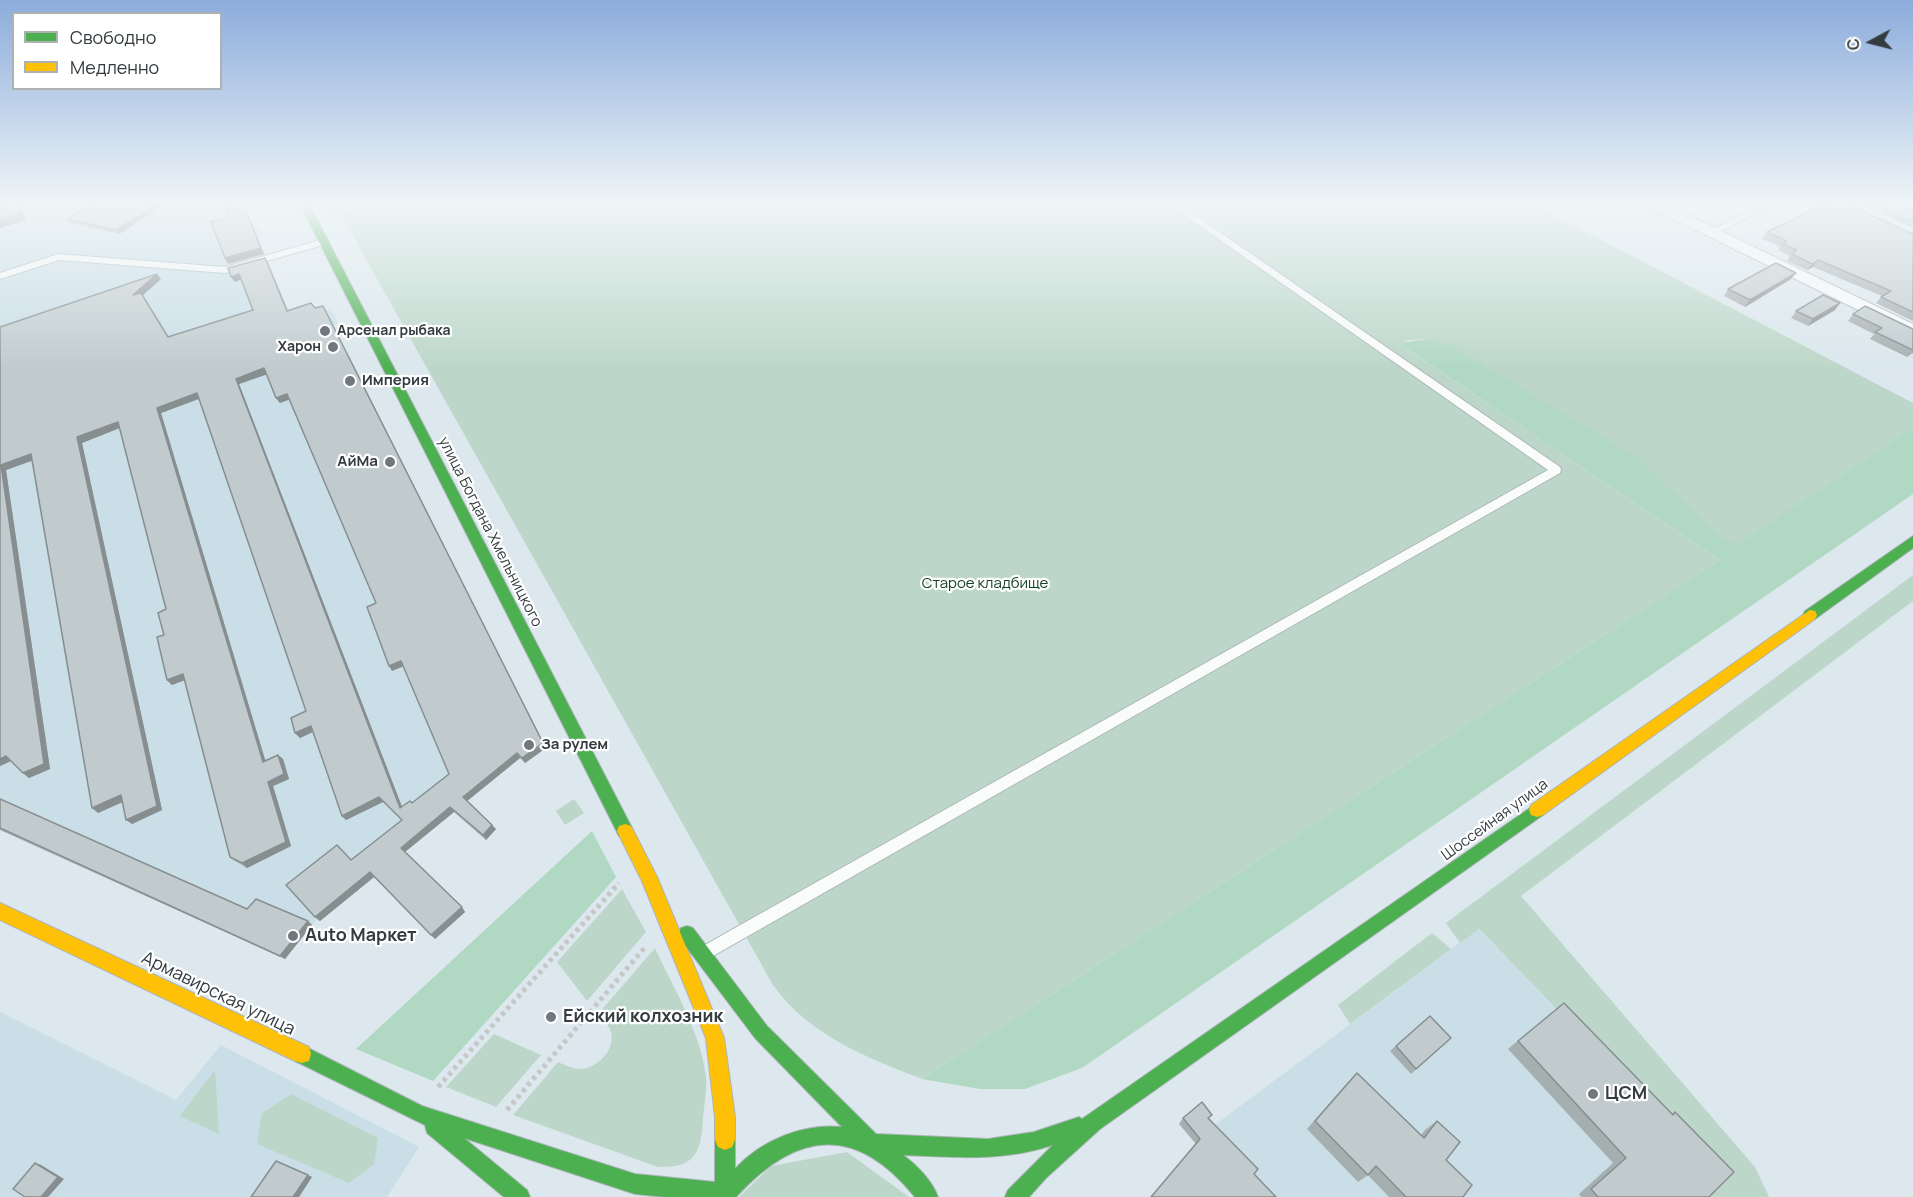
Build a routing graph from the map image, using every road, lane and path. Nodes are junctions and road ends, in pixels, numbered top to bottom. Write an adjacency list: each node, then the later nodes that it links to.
1 (55, 258): 7 (lane)
2 (69, 258): 3 (lane)
3 (268, 258)
4 (332, 258): 10 (main road, улица Богдана Хмельницкого)
5 (1250, 258): 14 (lane)
6 (1761, 258): 8 (street)
7 (0, 276)
8 (1913, 331)
9 (1913, 542): 16 (main road, Шоссейная улица)
10 (649, 877): 14 (main road, улица Богдана Хмельницкого); 20 (main road, улица Богдана Хмельницкого)
11 (619, 883): 15 (path)
12 (0, 911): 15 (main road, Армавирская улица)
13 (651, 940): 17 (path)
14 (701, 955): 18 (main road, улица Богдана Хмельницкого)
15 (417, 1113): 17 (main road, Армавирская улица); 19 (main road, Армавирская улица)
16 (1093, 1122): 18 (main road, Шоссейная улица); 23 (main road, Шоссейная улица)
17 (485, 1136): 20 (main road, Армавирская улица)
18 (872, 1144): 20 (main road); 22 (main road)
19 (516, 1194): 21 (lane)
20 (724, 1195)
21 (495, 1197)
22 (928, 1197)
23 (1015, 1197)

